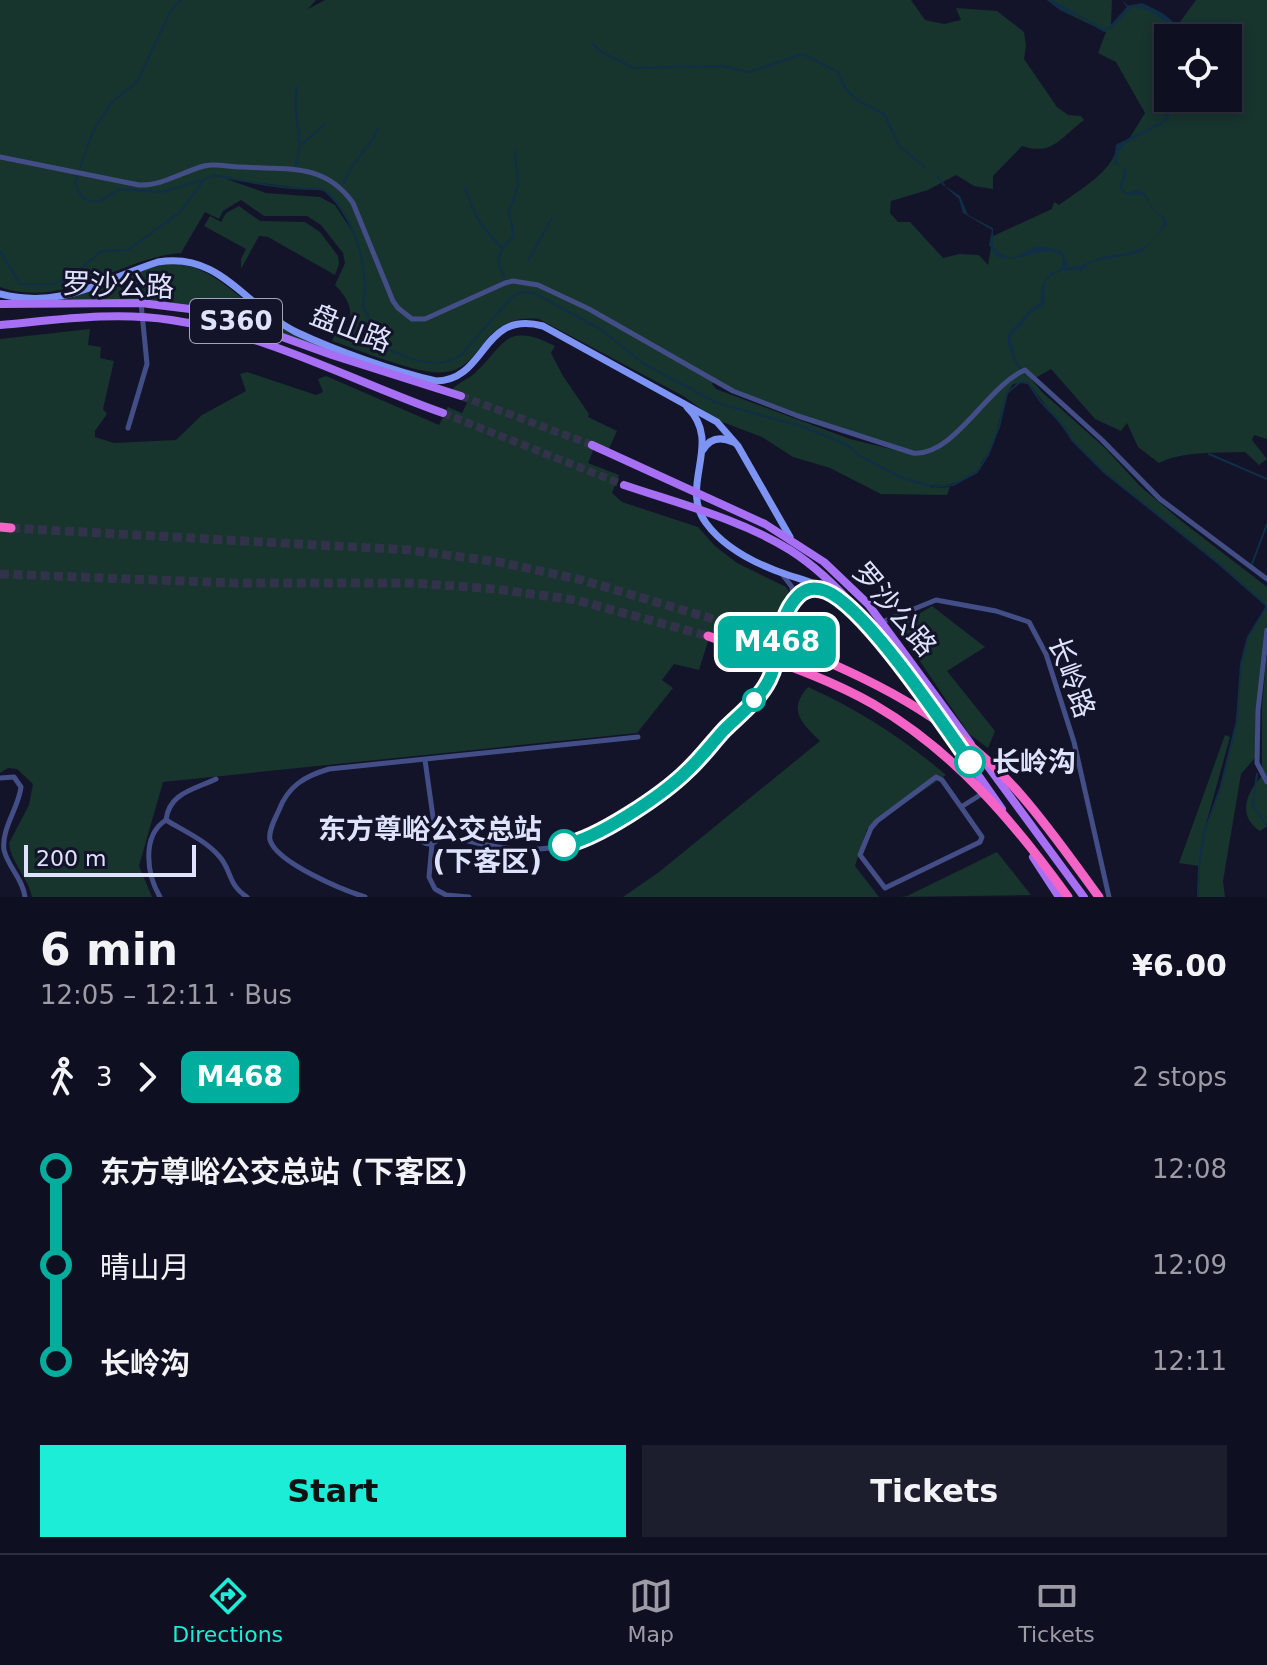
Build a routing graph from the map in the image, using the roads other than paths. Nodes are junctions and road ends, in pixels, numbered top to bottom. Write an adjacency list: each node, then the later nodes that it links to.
1 (0, 157): 17 (street)
2 (0, 294): 8 (main road, 盘山路)
3 (141, 303): 4 (main road, 罗沙公路 / S360); 5 (street); 7 (main road, 罗沙公路 / S360)
4 (0, 304)
5 (143, 317): 6 (main road, 罗沙公路 / S360); 9 (main road, 罗沙公路 / S360); 10 (street)
6 (0, 325)
7 (461, 396)
8 (673, 396): 12 (main road, 盘山路); 13 (main road, 盘山路)
9 (443, 413)
10 (128, 428)
11 (592, 445): 15 (main road, 罗沙公路)
12 (738, 446): 13 (main road); 15 (main road, 盘山路)
13 (701, 454): 16 (main road, 盘山路)
14 (624, 485): 21 (main road, 罗沙公路)
15 (792, 540): 20 (main road, 罗沙公路)
16 (770, 569): 18 (main road); 19 (street)
17 (1267, 579)
18 (831, 593): 19 (street); 21 (main road)
19 (791, 605): 34 (street)
20 (882, 622): 43 (main road, 罗沙公路); 45 (street, 长岭路)
21 (870, 626): 30 (main road, 罗沙公路)
22 (740, 627): 44 (highway)
23 (1267, 630): 29 (street)
24 (708, 636): 42 (highway)
25 (638, 737): 26 (street)
26 (425, 760): 33 (street); 39 (street)
27 (0, 778): 36 (street)
28 (216, 779): 32 (street)
29 (1267, 782)
30 (989, 789): 31 (street); 41 (main road, 罗沙公路)
31 (961, 807): 31 (street)
32 (166, 820): 37 (street); 38 (street)
33 (434, 824): 34 (street); 35 (street)
34 (440, 834): 35 (street)
35 (432, 844): 40 (street)
36 (25, 897)
37 (160, 897)
38 (247, 897)
39 (365, 897)
40 (469, 897)
41 (1059, 897)
42 (1068, 897)
43 (1084, 897)
44 (1099, 897)
45 (1109, 897)

